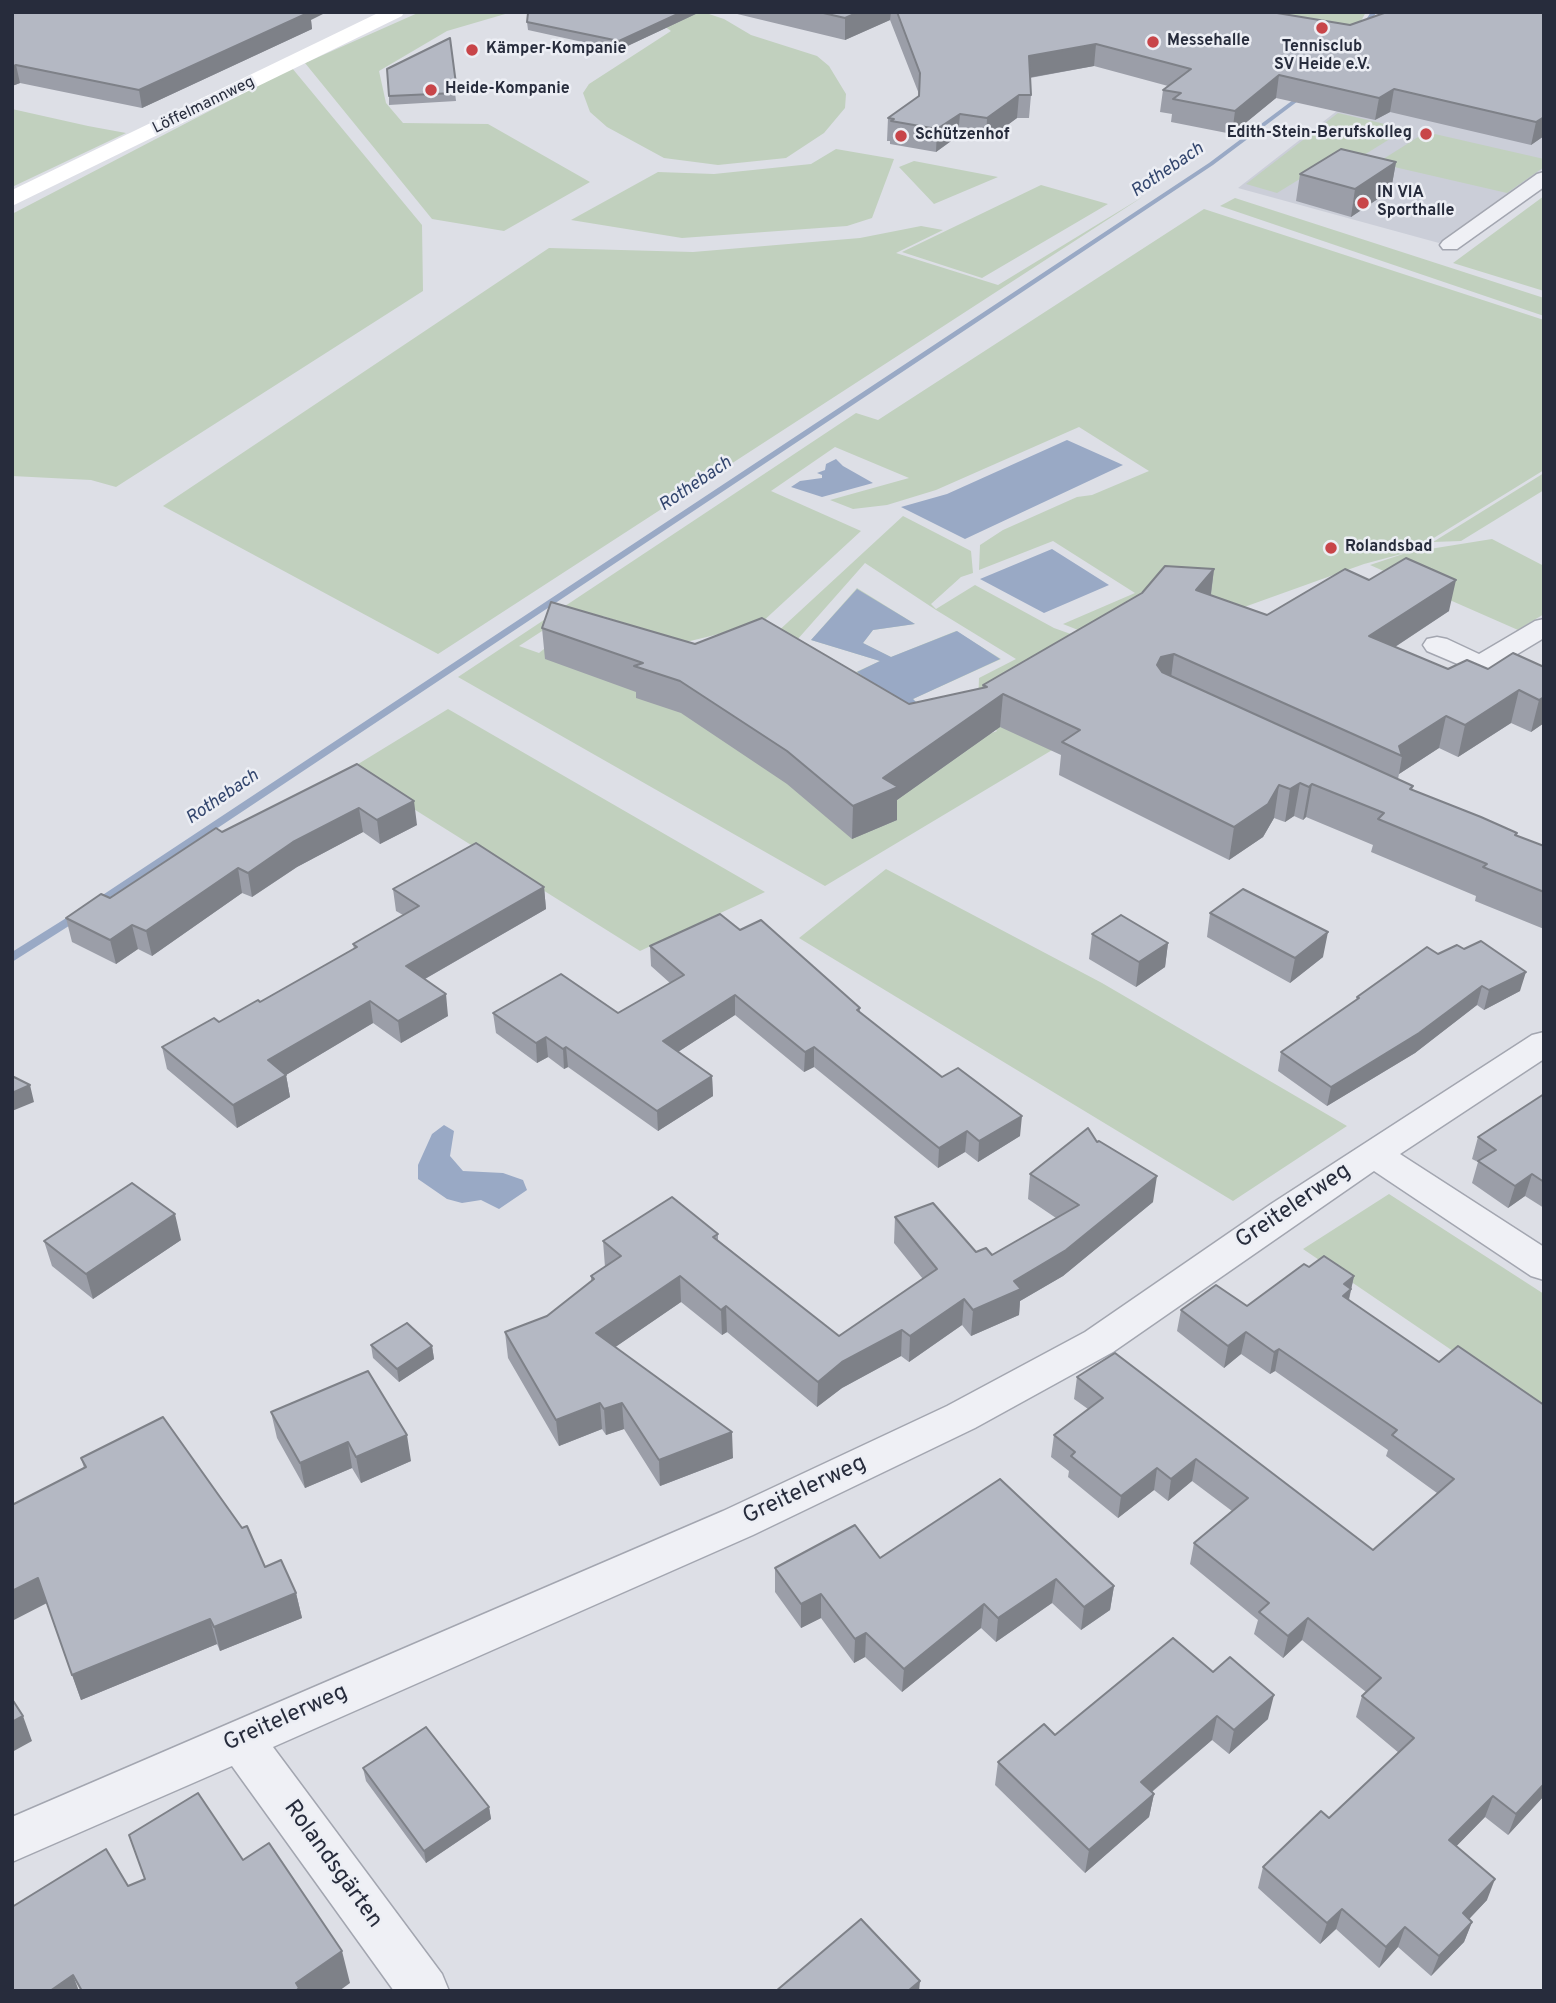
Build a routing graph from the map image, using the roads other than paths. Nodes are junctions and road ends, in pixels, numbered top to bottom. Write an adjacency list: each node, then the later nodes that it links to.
1 (395, 12): 3 (street, Löffelmannweg)
2 (1544, 178): 4 (street)
3 (12, 199)
4 (1450, 245)
5 (1544, 627): 7 (street)
6 (1437, 645): 7 (street)
7 (1480, 664): 8 (street)
8 (1441, 688)
9 (1544, 1043): 10 (street, Greitelerweg)
10 (1374, 1154): 11 (street); 12 (street, Greitelerweg)
11 (1544, 1266)
12 (240, 1739): 13 (street, Greitelerweg); 14 (street, Rolandsgärten)
13 (12, 1840)
14 (424, 1991)

